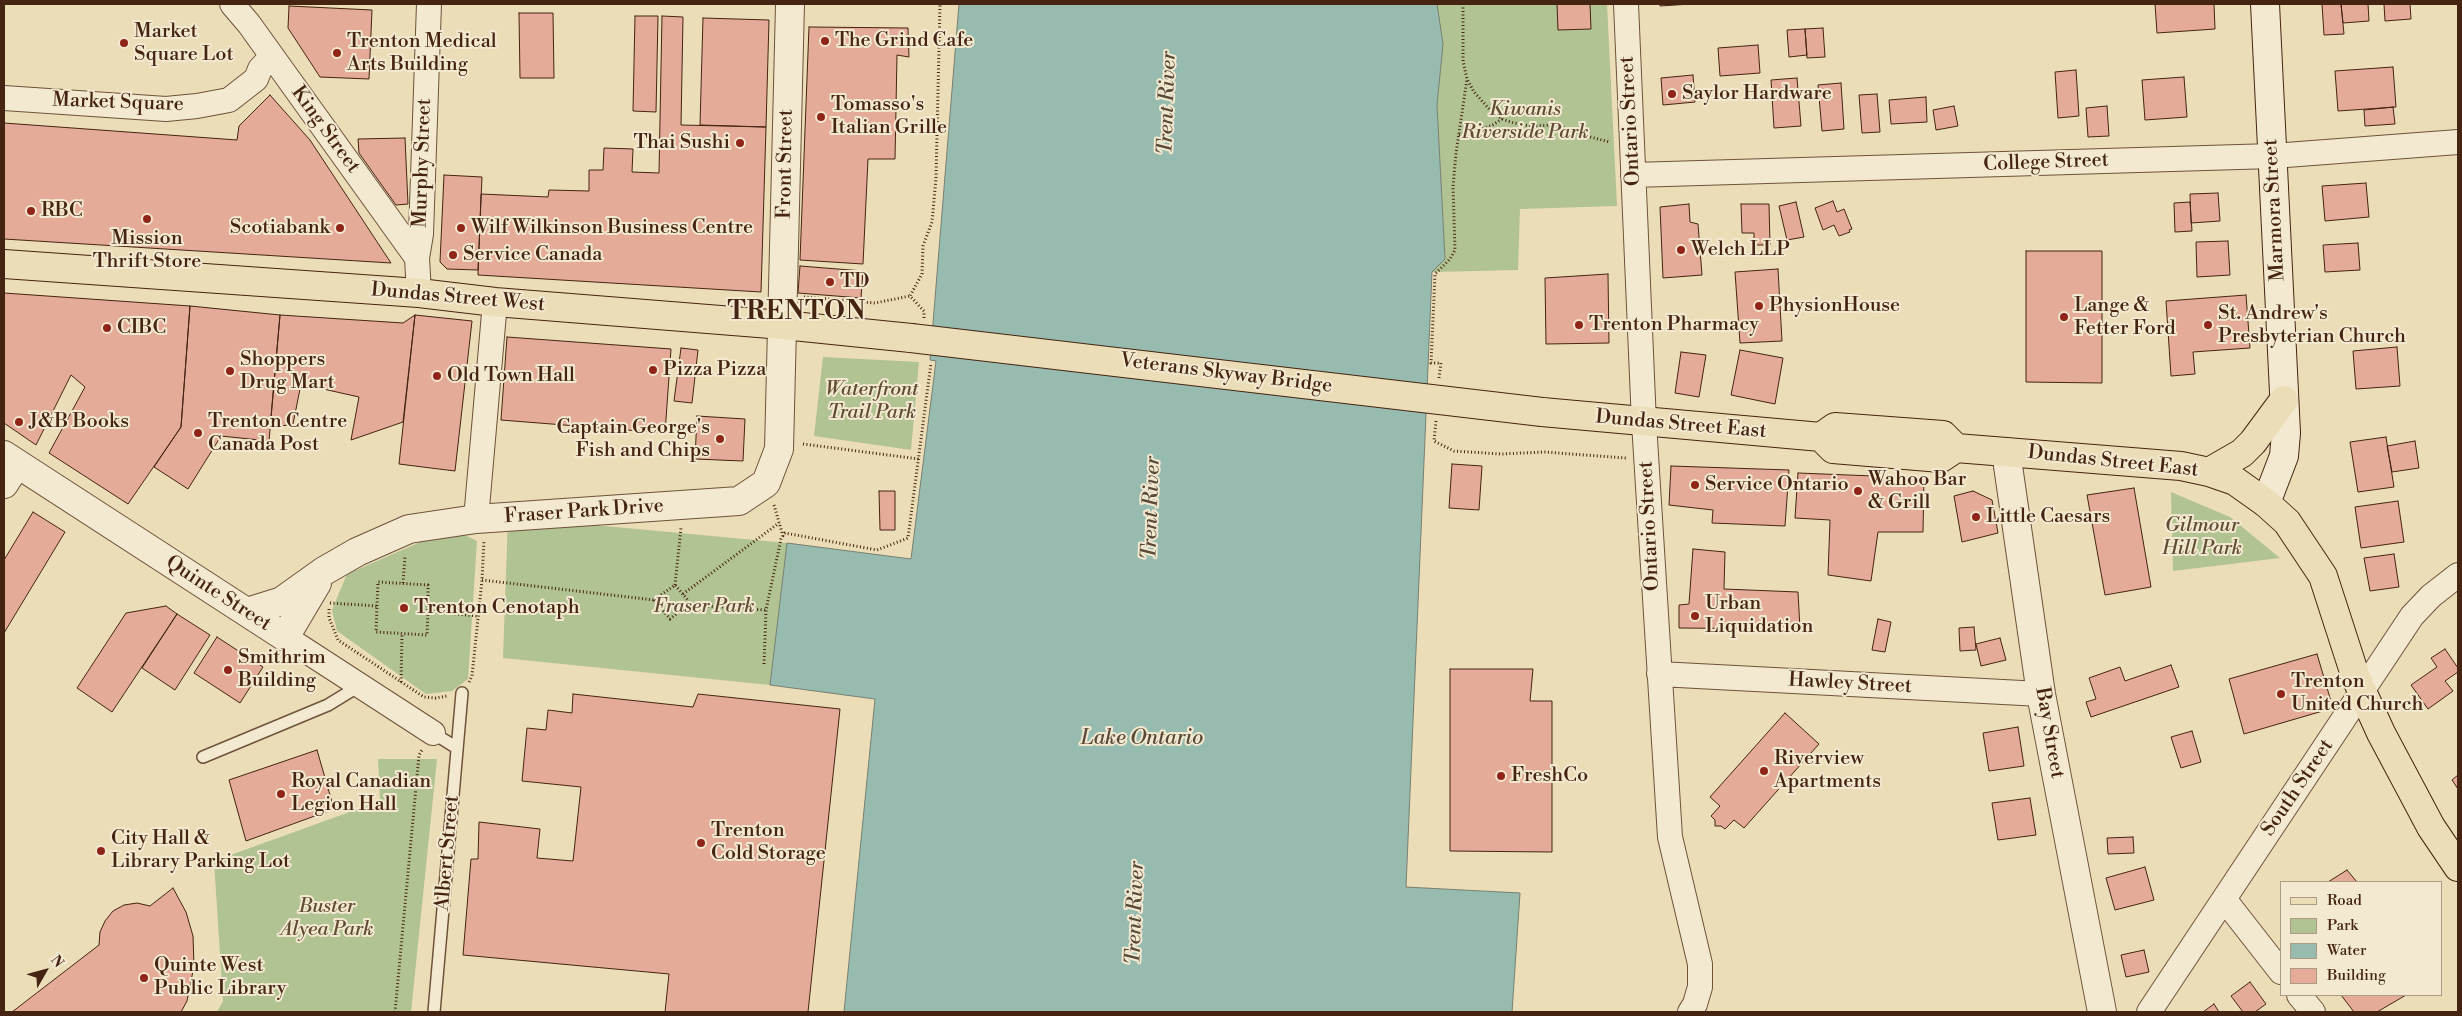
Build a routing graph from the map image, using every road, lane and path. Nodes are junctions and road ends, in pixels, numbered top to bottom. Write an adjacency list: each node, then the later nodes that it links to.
1 (232, 4): 7 (street, King Street)
2 (428, 4): 16 (street, Murphy Street)
3 (790, 4): 19 (street, Front Street)
4 (1463, 4): 8 (path)
5 (1626, 4): 12 (street, Ontario Street)
6 (2265, 4): 14 (street, Marmora Street)
7 (272, 56): 9 (street, Market Square); 16 (street, King Street)
8 (1467, 79): 10 (path); 11 (path)
9 (4, 98)
10 (1502, 119): 11 (path); 12 (path)
11 (1459, 135): 24 (path)
12 (1632, 142): 15 (street, Ontario Street)
13 (2458, 142): 14 (street, College Street)
14 (2273, 156): 15 (street, College Street); 25 (street, Marmora Street)
15 (1633, 175): 28 (street, Ontario Street)
16 (417, 258): 18 (street, Murphy Street)
17 (4, 264): 18 (main road, Dundas Street West)
18 (419, 293): 21 (main road, Dundas Street West)
19 (784, 295): 20 (path); 22 (street, Front Street)
20 (910, 296)
21 (495, 302): 22 (main road, Dundas Street West); 36 (street)
22 (784, 325): 23 (main road, Dundas Street West); 29 (street, Fraser Park Drive)
23 (911, 338): 27 (main road, Veterans Skyway Bridge, bridge)
24 (1439, 382)
25 (2284, 400): 34 (main road); 35 (street, Marmora Street)
26 (1437, 412): 32 (path)
27 (1542, 412): 28 (main road, Dundas Street East)
28 (1644, 422): 30 (main road, Dundas Street East); 32 (street, Ontario Street)
29 (780, 441): 31 (path); 36 (street, Fraser Park Drive)
30 (2006, 452): 34 (main road, Dundas Street East); 63 (street, Bay Street)
31 (919, 459)
32 (1647, 459): 58 (street, Ontario Street)
33 (8, 468): 53 (street, Quinte Street)
34 (2209, 472): 35 (main road, Dundas Street East)
35 (2266, 503): 61 (main road, Dundas Street East)
36 (476, 519): 42 (path); 43 (street, Fraser Park Drive)
37 (779, 522): 46 (path)
38 (682, 524): 45 (path)
39 (781, 539): 51 (path)
40 (405, 548): 44 (path)
41 (2458, 575): 61 (street, South Street)
42 (482, 580): 47 (path); 54 (path)
43 (328, 583): 48 (path); 53 (street); 56 (street, Fraser Park Drive)
44 (403, 583): 50 (path); 52 (path)
45 (675, 585): 46 (path); 47 (path)
46 (683, 594): 49 (path)
47 (654, 600): 49 (path)
48 (330, 603): 50 (path); 59 (path)
49 (690, 603): 51 (path)
50 (377, 606): 55 (path)
51 (766, 610): 57 (path)
52 (428, 611): 54 (path); 55 (path)
53 (247, 612): 56 (street, Quinte Street)
54 (477, 616): 62 (path)
55 (402, 634): 59 (path)
56 (284, 637): 60 (street, Quinte Street)
57 (764, 664)
58 (1659, 674): 63 (street, Hawley Street); 73 (street, Ontario Street)
59 (401, 682): 62 (path)
60 (359, 686): 64 (street, Quinte Street); 66 (lane)
61 (2362, 691): 67 (main road, Dundas Street East); 68 (street, South Street)
62 (462, 693): 65 (lane, Albert Street)
63 (2041, 694): 74 (street, Bay Street)
64 (433, 733): 65 (lane, Quinte Street); 71 (path)
65 (458, 748): 72 (lane, Albert Street)
66 (203, 757)
67 (2458, 866)
68 (2224, 899): 69 (street); 75 (street, South Street)
69 (2280, 971)
70 (2300, 996): 76 (street)
71 (395, 1012)
72 (434, 1012)
73 (1690, 1012)
74 (2102, 1012)
75 (2149, 1012)
76 (2313, 1012)

